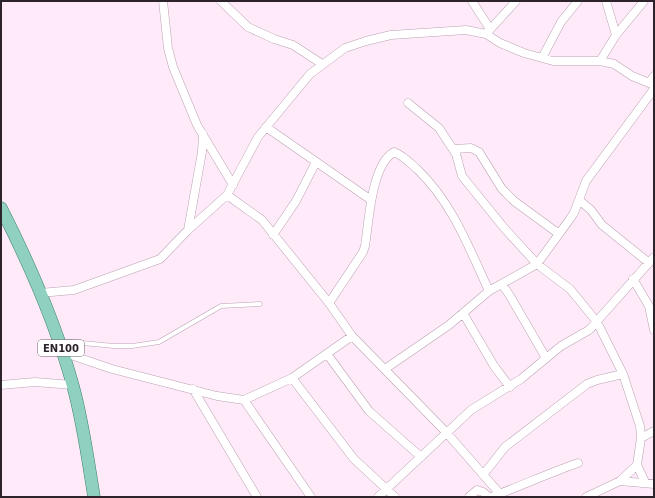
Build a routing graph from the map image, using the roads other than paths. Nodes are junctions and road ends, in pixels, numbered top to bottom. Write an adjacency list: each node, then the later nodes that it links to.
1 (163, 1): 17 (street)
2 (221, 1): 12 (street)
3 (472, 1): 8 (street)
4 (516, 1): 8 (street)
5 (578, 1): 10 (street)
6 (606, 1): 9 (street)
7 (644, 1): 9 (street)
8 (488, 31): 10 (street); 12 (street)
9 (616, 35): 11 (street)
10 (542, 58): 11 (street)
11 (600, 61): 14 (street)
12 (322, 64): 16 (street)
13 (654, 76): 14 (street)
14 (652, 86): 23 (street)
15 (408, 103): 18 (street)
16 (266, 127): 19 (street); 20 (street)
17 (203, 134): 20 (street); 25 (street)
18 (454, 149): 26 (street); 29 (street)
19 (316, 162): 22 (street); 27 (street)
20 (233, 185): 21 (street)
21 (227, 195): 25 (street); 27 (street)
22 (371, 200): 32 (street); 34 (street)
23 (579, 200): 26 (street); 28 (street)
24 (1, 208): 33 (main road, EN100)
25 (188, 230): 33 (street)
26 (560, 234): 29 (street)
27 (273, 235): 34 (street)
28 (651, 260): 30 (street)
29 (537, 264): 31 (street); 37 (street)
30 (633, 279): 37 (street); 38 (street)
31 (502, 284): 32 (street); 42 (street)
32 (489, 291): 36 (street)
33 (40, 293): 40 (main road, EN100)
34 (329, 303): 39 (street)
35 (260, 304): 40 (lane)
36 (463, 313): 43 (street); 48 (street)
37 (597, 322): 42 (street); 44 (street)
38 (654, 330)
39 (352, 336): 41 (street); 43 (street)
40 (60, 346): 47 (main road, EN100); 49 (street)
41 (327, 354): 45 (street); 54 (street)
42 (546, 358): 48 (street)
43 (385, 369): 52 (street)
44 (623, 374): 53 (street); 57 (street)
45 (292, 378): 50 (street); 61 (street)
46 (1, 385): 47 (street)
47 (73, 386): 63 (main road, EN100)
48 (510, 387): 52 (street)
49 (193, 389): 50 (street); 64 (street)
50 (244, 400): 65 (street)
51 (654, 431): 53 (street)
52 (446, 432): 54 (street); 57 (street)
53 (641, 438): 56 (street)
54 (421, 457): 61 (street)
55 (578, 463): 62 (street)
56 (638, 465): 58 (street); 59 (street)
57 (482, 475): 62 (street)
58 (620, 481): 59 (street); 70 (street)
59 (645, 482): 60 (street)
60 (654, 484)
61 (386, 489): 66 (street); 67 (street)
62 (500, 494): 69 (street)
63 (94, 497)
64 (256, 497)
65 (311, 497)
66 (378, 497)
67 (395, 497)
68 (469, 497): 69 (street)
69 (490, 497)
70 (586, 497)

